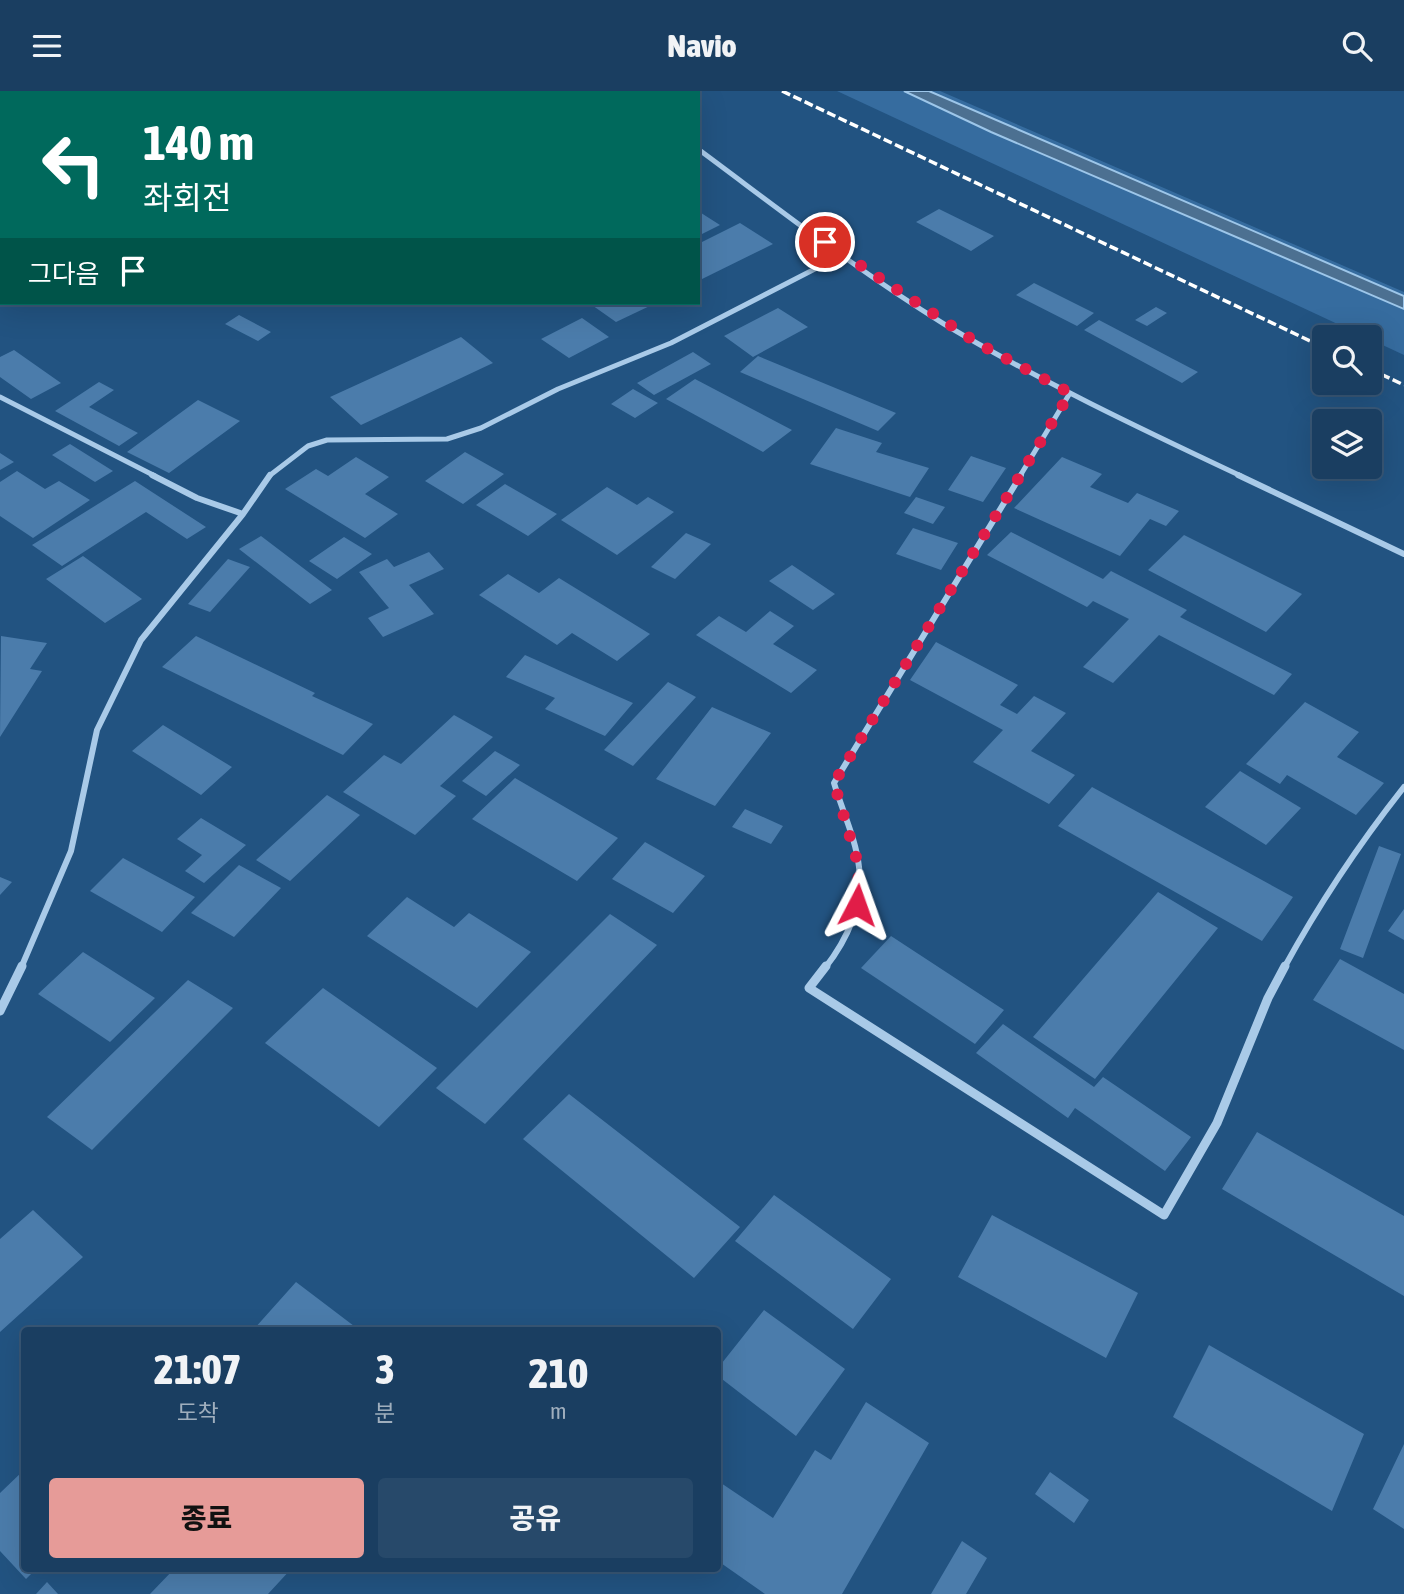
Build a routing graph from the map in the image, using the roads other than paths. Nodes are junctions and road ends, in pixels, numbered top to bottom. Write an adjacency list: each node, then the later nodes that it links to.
1 (700, 150): 2 (street)
2 (842, 255): 3 (street); 5 (street)
3 (1070, 393): 6 (street); 7 (street)
4 (0, 397): 5 (street)
5 (243, 514): 8 (street)
6 (1404, 554)
7 (1404, 787)
8 (0, 1011)

